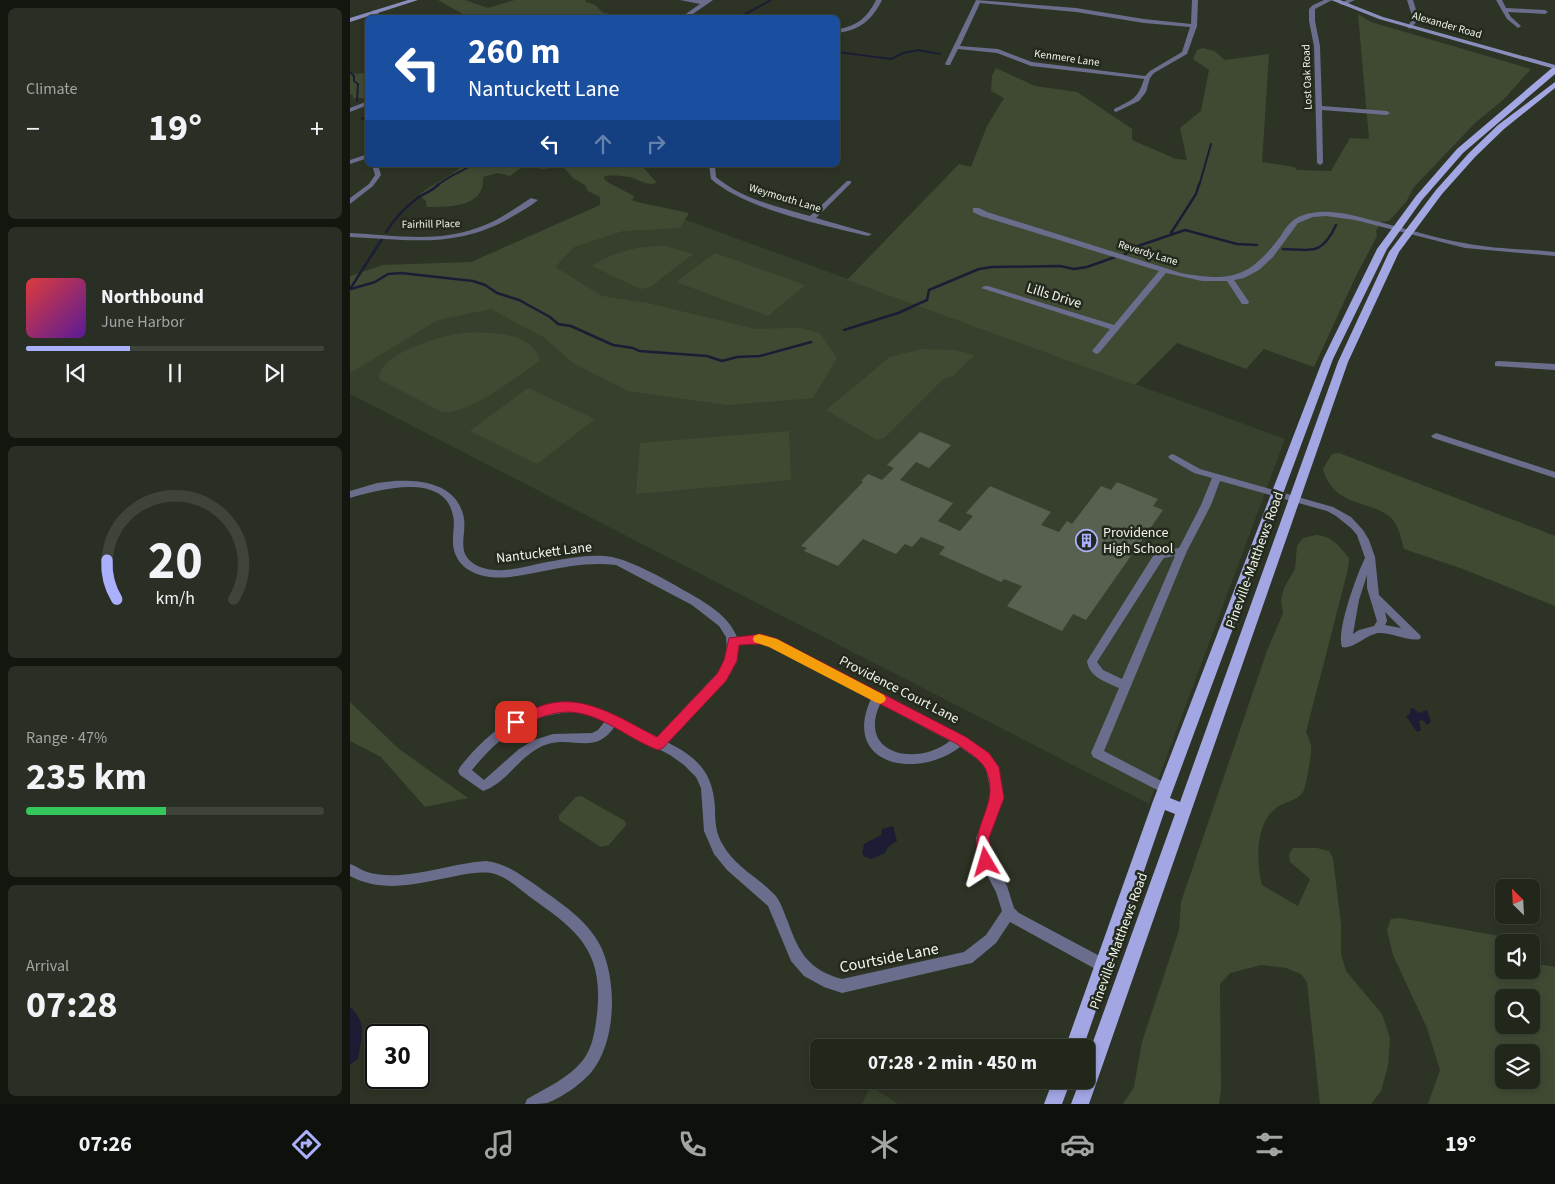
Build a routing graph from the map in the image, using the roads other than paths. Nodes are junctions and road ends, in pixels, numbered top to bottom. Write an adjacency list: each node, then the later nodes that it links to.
1 (415, 0): 15 (street)
2 (683, 0): 11 (street)
3 (880, 0): 22 (street)
4 (1195, 0): 19 (street)
5 (1329, 0): 29 (street, Lost Oak Road)
6 (1334, 0): 12 (street, Alexander Road)
7 (1352, 0): 12 (street)
8 (1410, 0): 20 (street)
9 (1499, 0): 13 (street)
10 (978, 1): 19 (street); 23 (street)
11 (708, 2): 16 (street)
12 (1342, 4): 20 (street, Alexander Road)
13 (1504, 10): 14 (street); 21 (street)
14 (1545, 12)
15 (371, 15)
16 (687, 15)
17 (365, 16): 18 (street)
18 (350, 20)
19 (1194, 26): 26 (street)
20 (1410, 26): 25 (street, Alexander Road)
21 (1518, 26)
22 (840, 31)
23 (956, 47): 24 (street); 26 (street, Kenmere Lane)
24 (948, 64)
25 (1555, 68): 43 (main road, Pineville-Matthews Road)
26 (1147, 78): 31 (street)
27 (1555, 84): 43 (main road, Pineville-Matthews Road)
28 (365, 104): 30 (street)
29 (1319, 108): 32 (street); 35 (street, Lost Oak Road)
30 (350, 110)
31 (1116, 110)
32 (1387, 113)
33 (365, 158): 34 (street)
34 (350, 162)
35 (1320, 163)
36 (375, 167): 40 (street)
37 (712, 167): 42 (street, Weymouth Lane)
38 (849, 182): 42 (street)
39 (534, 200): 45 (street, Fairhill Place)
40 (350, 202)
41 (976, 210): 47 (street, Reverdy Lane)
42 (812, 218): 44 (street, Weymouth Lane)
43 (1404, 231): 46 (street, Reverdy Lane); 48 (street, Reverdy Lane); 60 (main road, Pineville-Matthews Road); 60 (main road, Pineville-Matthews Road)
44 (868, 234)
45 (350, 235)
46 (1555, 254)
47 (1164, 270): 48 (street, Reverdy Lane); 51 (street)
48 (1229, 278): 50 (street)
49 (985, 288): 51 (street, Lills Drive)
50 (1245, 302)
51 (1116, 328): 52 (street)
52 (1096, 352)
53 (1498, 364): 54 (street)
54 (1555, 367)
55 (1436, 436): 57 (street)
56 (1173, 457): 58 (street)
57 (1555, 474)
58 (1217, 477): 60 (street); 61 (street)
59 (350, 495): 66 (street, Nantuckett Lane)
60 (1287, 496): 62 (street); 72 (main road, Pineville-Matthews Road); 73 (main road, Pineville-Matthews Road)
61 (1182, 551): 67 (street); 67 (street)
62 (1370, 559): 63 (street); 64 (street)
63 (1374, 593): 65 (street); 65 (street)
64 (1352, 616): 65 (street); 65 (street)
65 (1375, 629)
66 (733, 641): 68 (street, Providence Court Lane); 71 (street)
67 (1125, 686): 72 (street)
68 (877, 697): 70 (street, Providence Court Lane); 70 (street)
69 (612, 720): 69 (street, Courtside Lane); 71 (street, Courtside Lane)
70 (960, 740): 75 (street, Providence Court Lane)
71 (658, 744): 75 (street, Courtside Lane)
72 (1163, 795): 73 (main road); 76 (main road, Pineville-Matthews Road)
73 (1184, 811): 81 (main road, Pineville-Matthews Road)
74 (350, 870): 79 (street)
75 (1009, 912): 76 (street)
76 (1104, 966): 77 (main road, Pineville-Matthews Road)
77 (1077, 1039)
78 (1059, 1089): 80 (main road)
79 (532, 1104)
80 (1054, 1104)
81 (1080, 1104)

